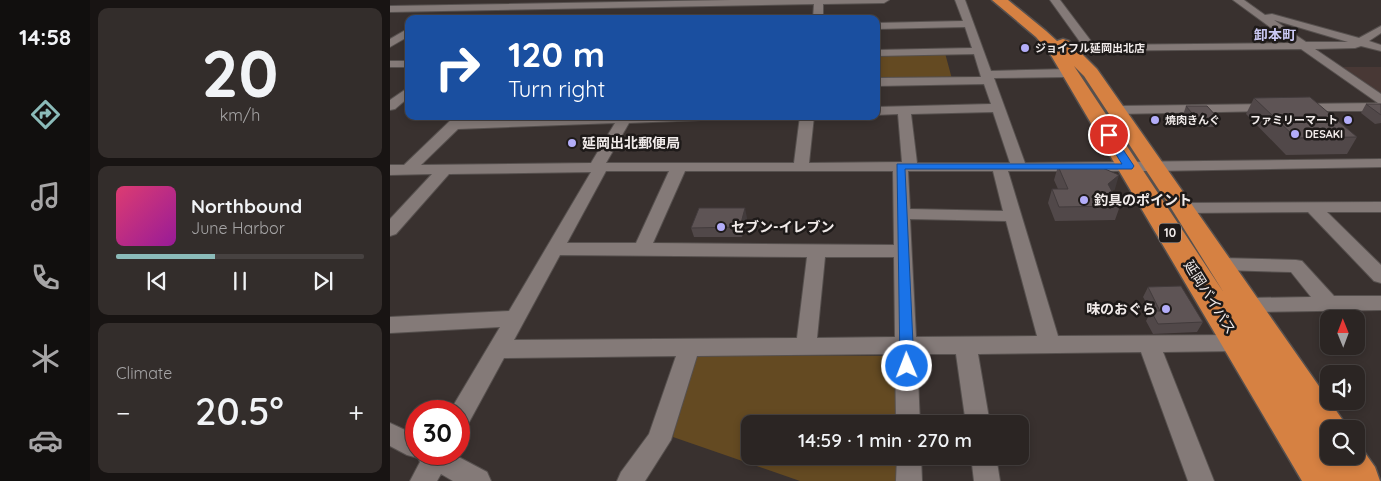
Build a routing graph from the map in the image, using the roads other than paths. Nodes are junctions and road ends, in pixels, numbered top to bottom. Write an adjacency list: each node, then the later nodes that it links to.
1 (884, 0): 7 (street)
2 (960, 0): 19 (street)
3 (999, 0): 31 (highway, 延岡バイパス / 10)
4 (1011, 0): 31 (highway, 延岡バイパス / 10)
5 (1055, 0): 31 (street)
6 (1238, 0): 14 (street)
7 (819, 1): 10 (street); 18 (street)
8 (619, 2): 10 (street); 11 (street)
9 (517, 3): 11 (street); 12 (street); 16 (street)
10 (691, 5)
11 (573, 6): 17 (street)
12 (445, 8): 13 (street); 15 (street)
13 (390, 9)
14 (1254, 11): 25 (street); 27 (street)
15 (434, 15)
16 (502, 15)
17 (564, 15)
18 (818, 15)
19 (968, 24): 20 (street); 29 (street)
20 (880, 26)
21 (1381, 29): 25 (street)
22 (405, 33): 23 (street)
23 (390, 34)
24 (405, 34): 26 (street)
25 (1360, 42): 27 (street); 28 (street)
26 (390, 44)
27 (1303, 46): 31 (street); 39 (street)
28 (1381, 48)
29 (978, 51): 30 (street); 34 (street)
30 (880, 53)
31 (1075, 57): 34 (street); 44 (highway, 延岡バイパス / 10); 54 (highway, 延岡バイパス / 10)
32 (390, 64): 33 (street)
33 (405, 64)
34 (987, 77): 35 (street); 42 (street)
35 (880, 82)
36 (390, 89): 37 (street)
37 (405, 90)
38 (405, 93): 40 (street)
39 (1381, 100)
40 (390, 106)
41 (1381, 107): 44 (street)
42 (998, 108): 43 (street); 53 (street)
43 (904, 110): 45 (street); 51 (street)
44 (1117, 110): 55 (highway, 延岡バイパス / 10)
45 (880, 111)
46 (514, 120): 49 (street)
47 (624, 120): 56 (street)
48 (807, 120): 58 (street)
49 (458, 121): 60 (street)
50 (1381, 163): 55 (street)
51 (905, 166): 52 (street); 58 (street); 66 (street)
52 (999, 166): 53 (street); 67 (street)
53 (1019, 166): 54 (street)
54 (1129, 166): 55 (street); 80 (highway, 延岡バイパス / 10)
55 (1156, 166): 63 (highway, 延岡バイパス / 10)
56 (599, 167): 57 (street); 59 (street); 69 (street)
57 (679, 167): 58 (street); 70 (street)
58 (802, 167)
59 (446, 168): 60 (street); 65 (street)
60 (409, 169): 61 (street)
61 (390, 170)
62 (1381, 207): 64 (street)
63 (1183, 208): 64 (street); 73 (highway, 延岡バイパス / 10)
64 (1313, 208): 74 (street)
65 (397, 214): 68 (street)
66 (902, 214): 67 (street); 72 (street)
67 (1013, 216): 82 (street)
68 (390, 230)
69 (555, 248): 70 (street); 78 (street)
70 (642, 249): 71 (street)
71 (817, 251): 72 (street); 85 (street)
72 (903, 251): 83 (street)
73 (1220, 264): 75 (street); 76 (highway, 延岡バイパス / 10)
74 (1381, 276)
75 (1329, 304): 76 (street); 77 (street)
76 (1248, 305): 91 (highway, 延岡バイパス / 10)
77 (1377, 307)
78 (516, 318): 79 (street); 87 (street)
79 (390, 325)
80 (1238, 343): 81 (street); 105 (highway, 延岡バイパス / 10)
81 (1149, 344): 82 (street); 104 (street)
82 (1050, 345): 84 (street)
83 (906, 346): 84 (street); 85 (street); 89 (street)
84 (966, 346): 90 (street)
85 (806, 347): 86 (street)
86 (689, 348): 87 (street); 101 (street)
87 (498, 349): 88 (street)
88 (469, 400)
89 (908, 415)
90 (977, 415)
91 (1322, 420)
92 (390, 434): 93 (street)
93 (405, 441)
94 (427, 465): 99 (street)
95 (451, 465): 100 (street)
96 (909, 465): 102 (street)
97 (984, 465): 103 (street)
98 (1351, 465): 106 (highway)
99 (423, 481)
100 (478, 481)
101 (630, 481)
102 (909, 481)
103 (987, 481)
104 (1201, 481)
105 (1324, 481)
106 (1361, 481)

